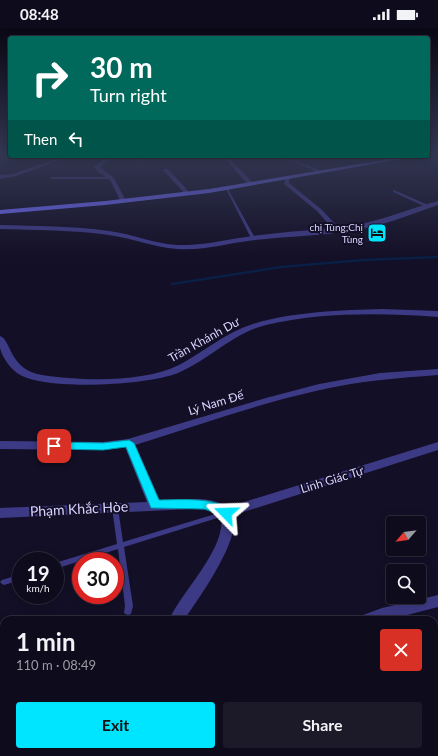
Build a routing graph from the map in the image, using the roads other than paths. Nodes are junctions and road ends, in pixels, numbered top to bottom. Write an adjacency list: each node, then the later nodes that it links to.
1 (117, 189): 7 (street)
2 (183, 189): 6 (street)
3 (227, 189): 6 (main road); 13 (lane)
4 (293, 189): 12 (street)
5 (394, 191): 9 (lane)
6 (188, 194): 7 (main road)
7 (123, 201): 10 (main road)
8 (438, 203): 9 (street)
9 (427, 206): 12 (street)
10 (0, 212)
11 (0, 227): 13 (street)
12 (337, 230): 13 (street)
13 (254, 238)
14 (438, 314): 15 (street, Trần Khánh Dư)
15 (0, 339)
16 (438, 372): 17 (street, Lý Nam Đế)
17 (129, 443): 18 (street, Lý Nam Đế); 20 (street)
18 (0, 444)
19 (438, 446): 23 (street, Linh Giác Tự)
20 (155, 505): 21 (street, Phạm Khắc Hòe); 23 (street, Phạm Khắc Hòe)
21 (115, 508): 22 (street, Phạm Khắc Hòe); 24 (lane)
22 (0, 513)
23 (226, 513): 24 (lane); 30 (street)
24 (122, 546): 25 (lane); 29 (lane)
25 (64, 563)
26 (12, 580): 27 (lane)
27 (4, 582)
28 (438, 601): 31 (street)
29 (128, 612)
30 (179, 616)
31 (383, 616)

